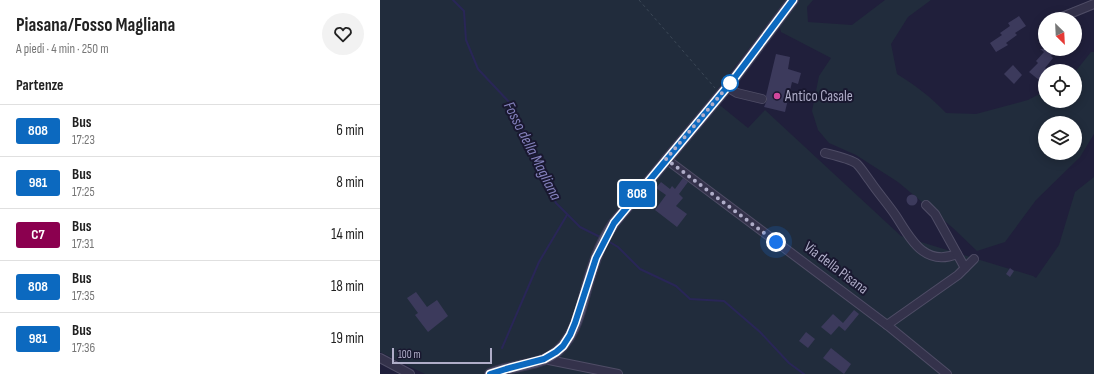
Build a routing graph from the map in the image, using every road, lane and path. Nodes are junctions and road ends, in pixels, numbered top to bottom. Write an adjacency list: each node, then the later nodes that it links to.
1 (639, 0): 5 (path)
2 (793, 0): 5 (main road)
3 (1094, 4): 4 (street)
4 (1074, 12)
5 (724, 91): 6 (street); 8 (main road)
6 (762, 100)
7 (825, 153): 10 (street)
8 (666, 159): 13 (street, Via della Pisana); 15 (main road)
9 (926, 205): 10 (street)
10 (957, 254): 12 (street)
11 (974, 259): 12 (street)
12 (965, 268): 13 (street)
13 (887, 325): 19 (street, Via della Pisana)
14 (380, 358): 16 (street)
15 (544, 359): 17 (main road); 18 (street)
16 (410, 374)
17 (490, 374)
18 (618, 374)
19 (947, 374)

